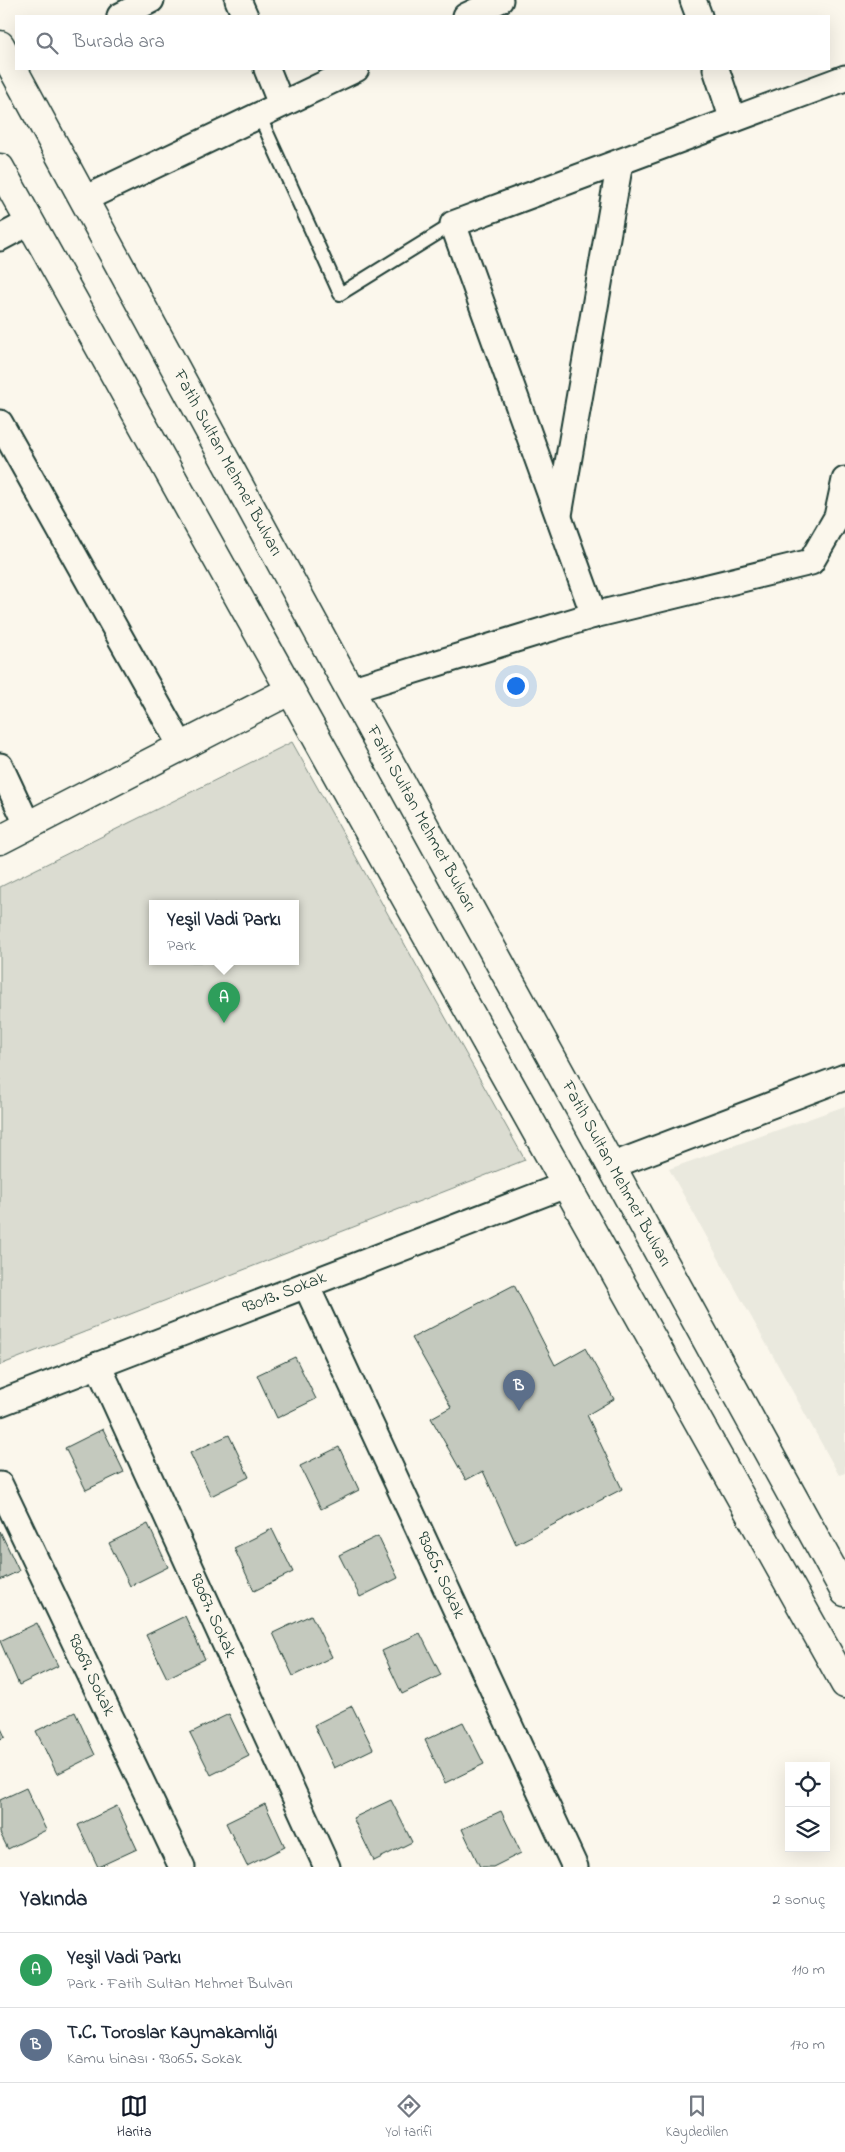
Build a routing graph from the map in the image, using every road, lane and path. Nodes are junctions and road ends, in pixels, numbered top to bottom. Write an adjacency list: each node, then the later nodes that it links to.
1 (151, 0): 5 (street)
2 (238, 0): 6 (street)
3 (500, 0): 7 (street)
4 (693, 0): 8 (street)
5 (122, 15)
6 (245, 15)
7 (468, 15)
8 (699, 15)
9 (0, 44): 10 (street, Fatih Sultan Mehmet Bulvarı)
10 (15, 67)
11 (17, 70): 21 (street, Fatih Sultan Mehmet Bulvarı)
12 (267, 70): 16 (street)
13 (354, 70): 16 (street)
14 (716, 70): 18 (street)
15 (845, 78): 18 (street)
16 (282, 104): 17 (street)
17 (260, 115): 21 (street); 23 (lane)
18 (733, 120): 19 (street)
19 (620, 162): 23 (street); 27 (street)
20 (0, 168): 22 (street)
21 (84, 199): 29 (street, Fatih Sultan Mehmet Bulvarı)
22 (30, 222): 24 (street); 30 (street)
23 (453, 224): 27 (street)
24 (0, 238)
25 (0, 423): 31 (street)
26 (845, 480): 28 (street)
27 (559, 517): 28 (street)
28 (594, 615): 29 (street)
29 (350, 690): 36 (street, Fatih Sultan Mehmet Bulvarı)
30 (289, 692): 31 (street); 37 (street)
31 (181, 746): 33 (street)
32 (0, 766): 33 (street)
33 (28, 826): 34 (street)
34 (0, 840)
35 (845, 1077): 36 (street)
36 (611, 1166): 42 (street, Fatih Sultan Mehmet Bulvarı)
37 (568, 1184): 38 (street, 93013. Sokak); 43 (street)
38 (306, 1285): 39 (street, 93013. Sokak); 46 (street, 93065. Sokak)
39 (98, 1365): 40 (street, 93013. Sokak); 45 (street, 93067. Sokak)
40 (0, 1403)
41 (0, 1485): 44 (street, 93069. Sokak)
42 (845, 1592)
43 (845, 1684)
44 (182, 1867)
45 (327, 1867)
46 (575, 1867)

